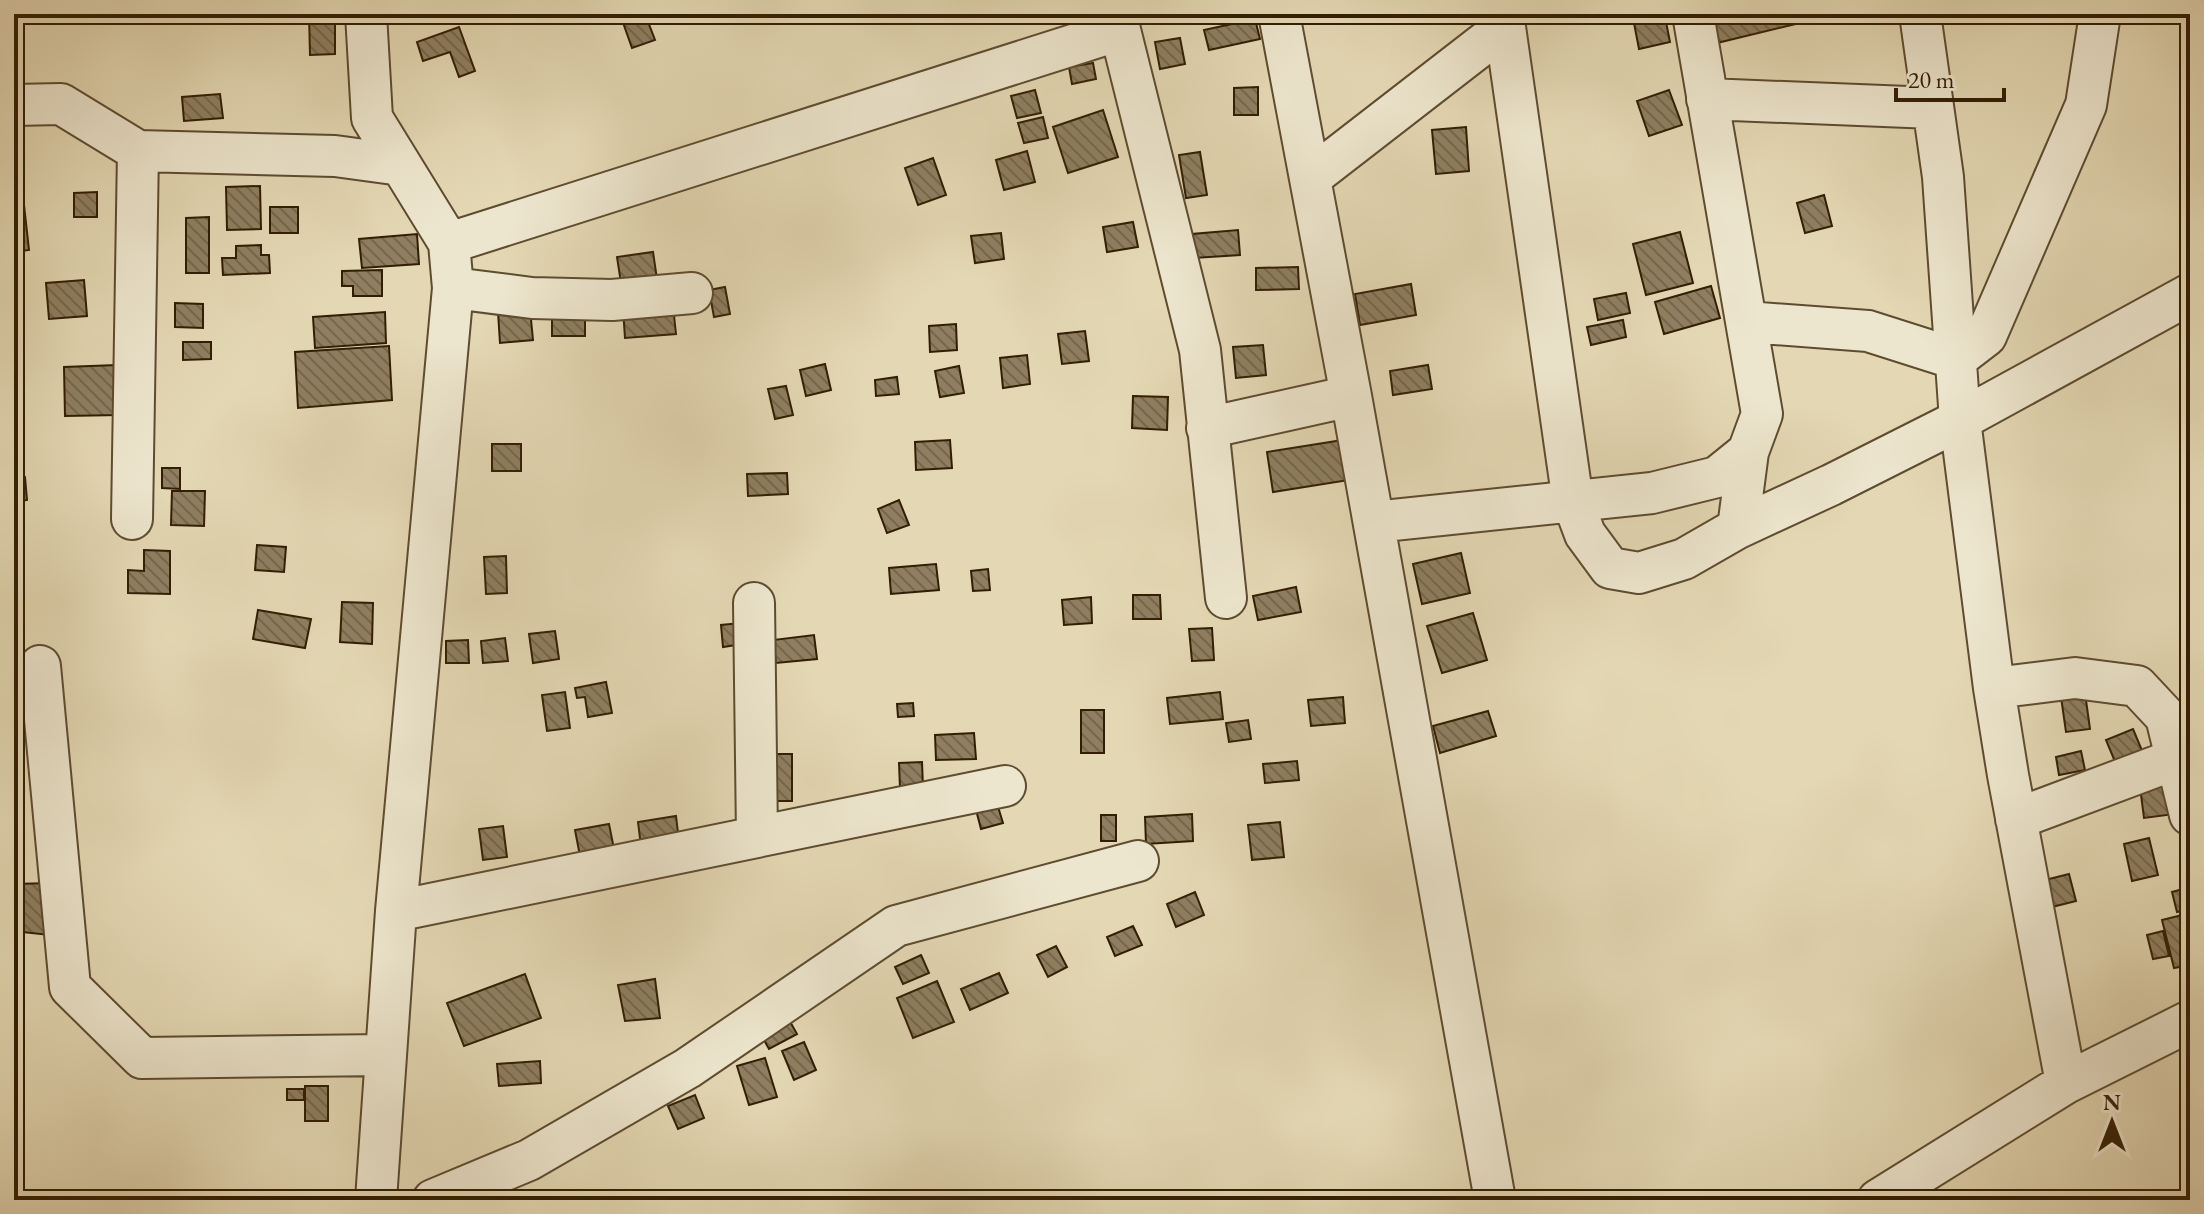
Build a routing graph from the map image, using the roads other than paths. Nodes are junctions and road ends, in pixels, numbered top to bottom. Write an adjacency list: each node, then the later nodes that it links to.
1 (366, 14): 12 (street)
2 (1279, 14): 13 (street)
3 (1693, 14): 8 (street)
4 (1920, 14): 10 (street)
5 (2100, 14): 19 (street)
6 (1505, 20): 13 (street); 24 (street)
7 (1118, 22): 14 (street); 22 (street)
8 (1707, 99): 10 (street); 18 (street)
9 (14, 105): 11 (street)
10 (1933, 108): 19 (street)
11 (138, 151): 12 (street); 25 (street)
12 (401, 165): 14 (street)
13 (1310, 178): 20 (street)
14 (449, 243): 15 (street)
15 (453, 288): 16 (street); 38 (street)
16 (692, 293)
17 (2190, 294): 21 (street)
18 (1747, 322): 19 (street); 23 (street)
19 (1956, 359): 21 (street)
20 (1351, 396): 22 (street); 26 (street)
21 (1960, 420): 27 (street); 31 (street)
22 (1207, 428): 28 (street)
23 (1748, 452): 24 (street); 27 (street)
24 (1573, 502): 26 (street); 27 (street)
25 (132, 519)
26 (1374, 522): 44 (street)
27 (1738, 528)
28 (1226, 598)
29 (754, 603): 36 (street)
30 (40, 666): 40 (street)
31 (1994, 688): 32 (street); 35 (street)
32 (2176, 759): 34 (street); 35 (street)
33 (1005, 786): 36 (street)
34 (2190, 815)
35 (2016, 819): 41 (street)
36 (757, 836): 38 (street)
37 (1138, 861): 43 (street)
38 (396, 911): 40 (street)
39 (2190, 1021): 41 (street)
40 (386, 1055): 42 (street)
41 (2066, 1083): 45 (street)
42 (376, 1200)
43 (433, 1200)
44 (1495, 1200)
45 (1878, 1200)

